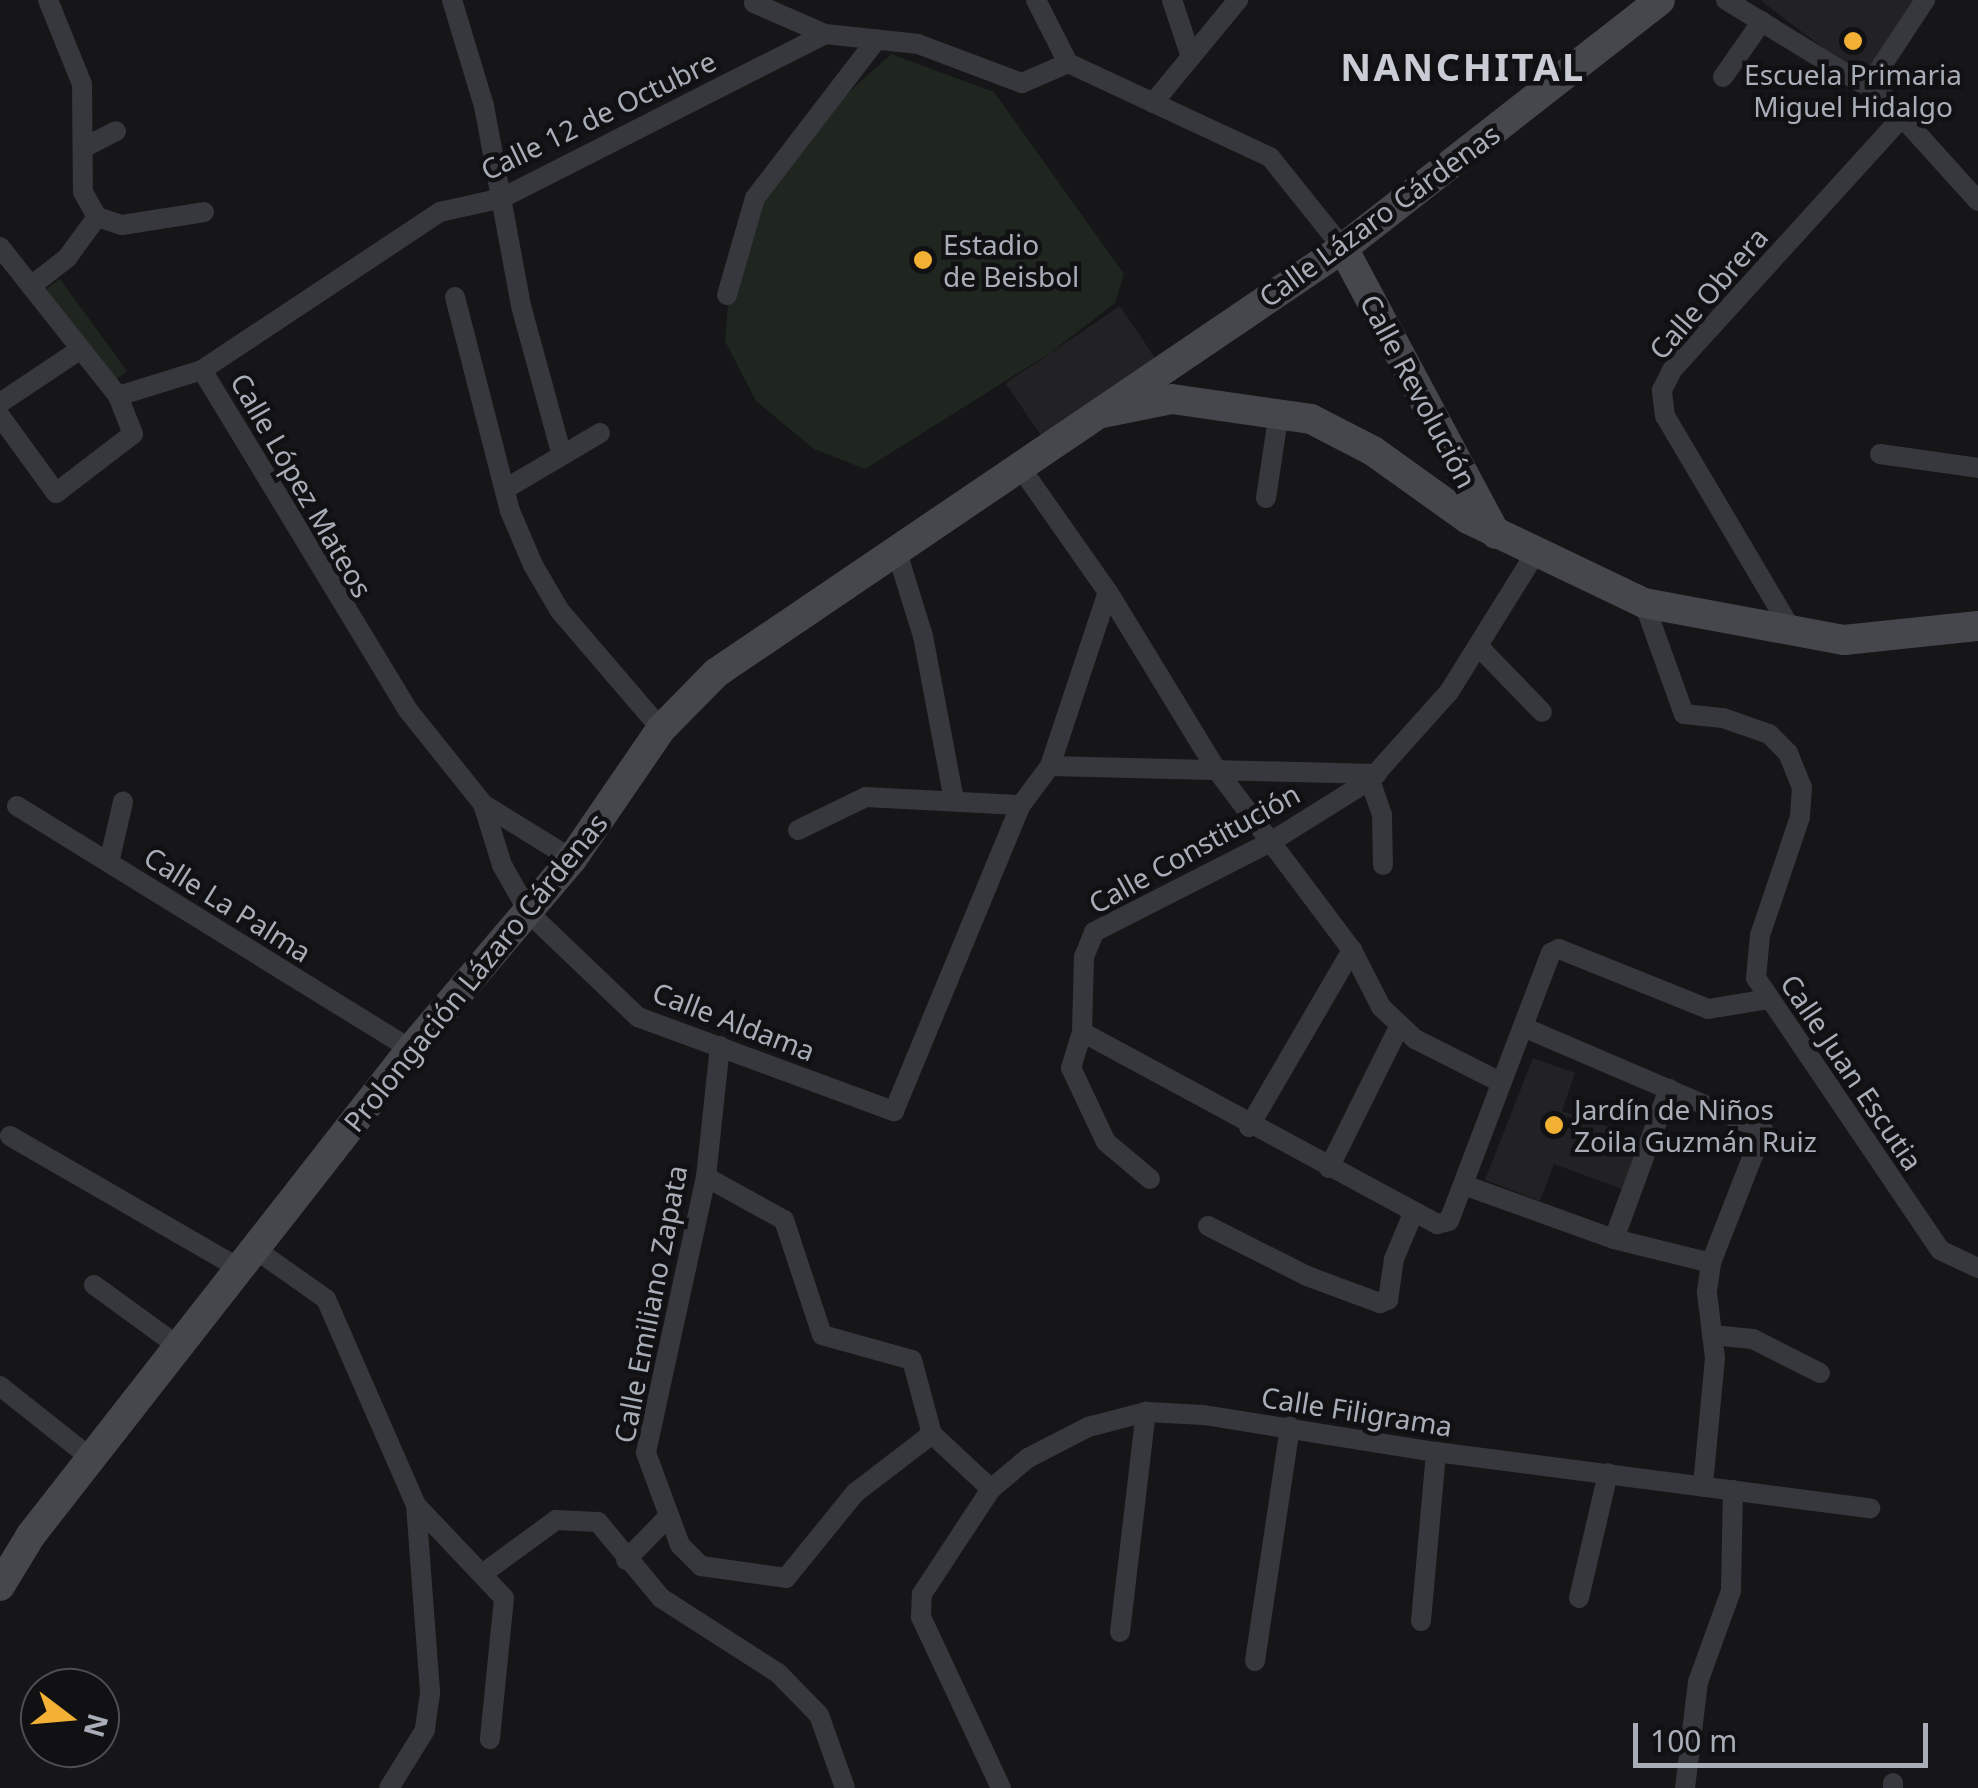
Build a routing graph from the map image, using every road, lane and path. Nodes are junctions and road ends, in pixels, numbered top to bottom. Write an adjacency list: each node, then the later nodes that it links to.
1 (48, 0): 20 (street)
2 (452, 0): 21 (street)
3 (1036, 0): 14 (street)
4 (1172, 0): 13 (street)
5 (1238, 0): 13 (street)
6 (1726, 0): 10 (street)
7 (1924, 0): 16 (street)
8 (1650, 3): 26 (main road, Calle Lázaro Cárdenas)
9 (754, 4): 11 (street)
10 (1762, 22): 15 (street); 16 (street)
11 (824, 34): 12 (street); 21 (street, Calle 12 de Octubre)
12 (877, 39): 14 (street); 28 (street)
13 (1192, 56): 17 (street)
14 (1068, 63): 17 (street)
15 (1723, 77)
16 (1869, 86): 18 (street)
17 (1153, 103): 26 (street)
18 (1904, 115): 22 (street); 50 (street, Calle Obrera)
19 (116, 131): 20 (street)
20 (83, 148): 24 (street)
21 (502, 198): 31 (street, Calle 12 de Octubre); 38 (street)
22 (1978, 200)
23 (204, 212): 24 (street)
24 (97, 217): 27 (street)
25 (0, 247): 27 (street)
26 (1342, 248): 36 (main road, Calle Lázaro Cárdenas); 44 (main road, Calle Revolución)
27 (31, 286): 30 (street)
28 (726, 295)
29 (455, 297): 42 (street)
30 (81, 349): 32 (street); 33 (street)
31 (202, 370): 32 (street, Calle López Mateos); 59 (street, Calle López Mateos)
32 (118, 396): 35 (street)
33 (0, 404)
34 (1279, 412): 36 (main road, Calle Revolución); 43 (street); 44 (main road, Calle Revolución)
35 (0, 416)
36 (1088, 416): 40 (main road, Prolongación Lázaro Cárdenas)
37 (600, 433): 38 (street)
38 (561, 452): 42 (street)
39 (1880, 454): 41 (street)
40 (1018, 464): 45 (main road, Prolongación Lázaro Cárdenas); 47 (street)
41 (1978, 468)
42 (506, 488): 53 (street)
43 (1266, 498)
44 (1496, 534): 46 (main road, Calle Revolución)
45 (896, 549): 53 (main road, Prolongación Lázaro Cárdenas); 57 (street)
46 (1535, 554): 48 (main road, Calle Revolución); 51 (street, Calle Constitución)
47 (1108, 592): 54 (street); 55 (street)
48 (1644, 603): 50 (main road, Calle Revolución); 69 (street, Calle Juan Escutia)
49 (1978, 626): 50 (main road, Calle Revolución)
50 (1794, 634)
51 (1480, 648): 52 (street); 56 (street, Calle Constitución)
52 (1542, 712)
53 (661, 729): 64 (main road, Prolongación Lázaro Cárdenas)
54 (1050, 766): 55 (street); 60 (street)
55 (1216, 769): 56 (street); 63 (street)
56 (1374, 777): 63 (street, Calle Constitución); 66 (street)
57 (954, 800): 60 (street); 62 (street)
58 (123, 802): 65 (street)
59 (483, 804): 64 (street, Calle López Mateos); 67 (street, Calle López Mateos)
60 (1021, 805): 73 (street, Calle Aldama)
61 (17, 806): 65 (street, Calle La Palma)
62 (798, 830)
63 (1269, 843): 68 (street); 72 (street, Calle Constitución)
64 (572, 859): 67 (main road, Prolongación Lázaro Cárdenas)
65 (109, 863): 74 (street, Calle La Palma)
66 (1384, 865)
67 (528, 913): 73 (street, Calle Aldama); 74 (main road, Prolongación Lázaro Cárdenas)
68 (1352, 950): 70 (street); 77 (street)
69 (1768, 999): 71 (street); 88 (street, Calle Juan Escutia)
70 (1399, 1027): 75 (street); 79 (street)
71 (1522, 1028): 75 (street); 76 (street)
72 (1082, 1032): 77 (street); 81 (street)
73 (720, 1046): 80 (street, Calle Emiliano Zapata)
74 (411, 1049): 86 (main road, Prolongación Lázaro Cárdenas)
75 (1502, 1083): 82 (street)
76 (1669, 1089): 85 (street); 87 (street)
77 (1249, 1127): 79 (street)
78 (10, 1136): 86 (street)
79 (1329, 1168): 83 (street)
80 (706, 1178): 96 (street); 105 (street, Calle Emiliano Zapata)
81 (1150, 1180)
82 (1464, 1185): 83 (street); 85 (street)
83 (1412, 1216): 84 (street)
84 (1208, 1226)
85 (1614, 1239): 87 (street)
86 (247, 1258): 91 (main road, Prolongación Lázaro Cárdenas); 103 (street)
87 (1710, 1263): 90 (street)
88 (1978, 1268)
89 (94, 1285): 91 (street)
90 (1712, 1335): 92 (street); 100 (street)
91 (178, 1346): 98 (main road, Prolongación Lázaro Cárdenas)
92 (1820, 1373)
93 (0, 1386): 98 (street)
94 (1146, 1412): 95 (street, Calle Filigrama); 101 (street, Calle Filigrama); 111 (street)
95 (1290, 1427): 97 (street, Calle Filigrama); 112 (street)
96 (932, 1434): 101 (street); 105 (street, Calle Emiliano Zapata)
97 (1436, 1452): 99 (street, Calle Filigrama); 110 (street)
98 (90, 1458): 108 (main road, Prolongación Lázaro Cárdenas)
99 (1608, 1473): 100 (street, Calle Filigrama); 109 (street)
100 (1703, 1486): 102 (street, Calle Filigrama)
101 (991, 1489): 116 (street, Calle Filigrama)
102 (1733, 1490): 104 (street, Calle Filigrama); 117 (street)
103 (416, 1506): 107 (street); 114 (street)
104 (1870, 1508)
105 (668, 1518): 106 (street)
106 (626, 1560): 107 (street); 115 (street)
107 (485, 1572): 113 (street)
108 (0, 1586)
109 (1579, 1598)
110 (1421, 1621)
111 (1120, 1632)
112 (1254, 1661)
113 (490, 1739)
114 (390, 1788)
115 (844, 1788)
116 (1001, 1788)
117 (1685, 1788)

